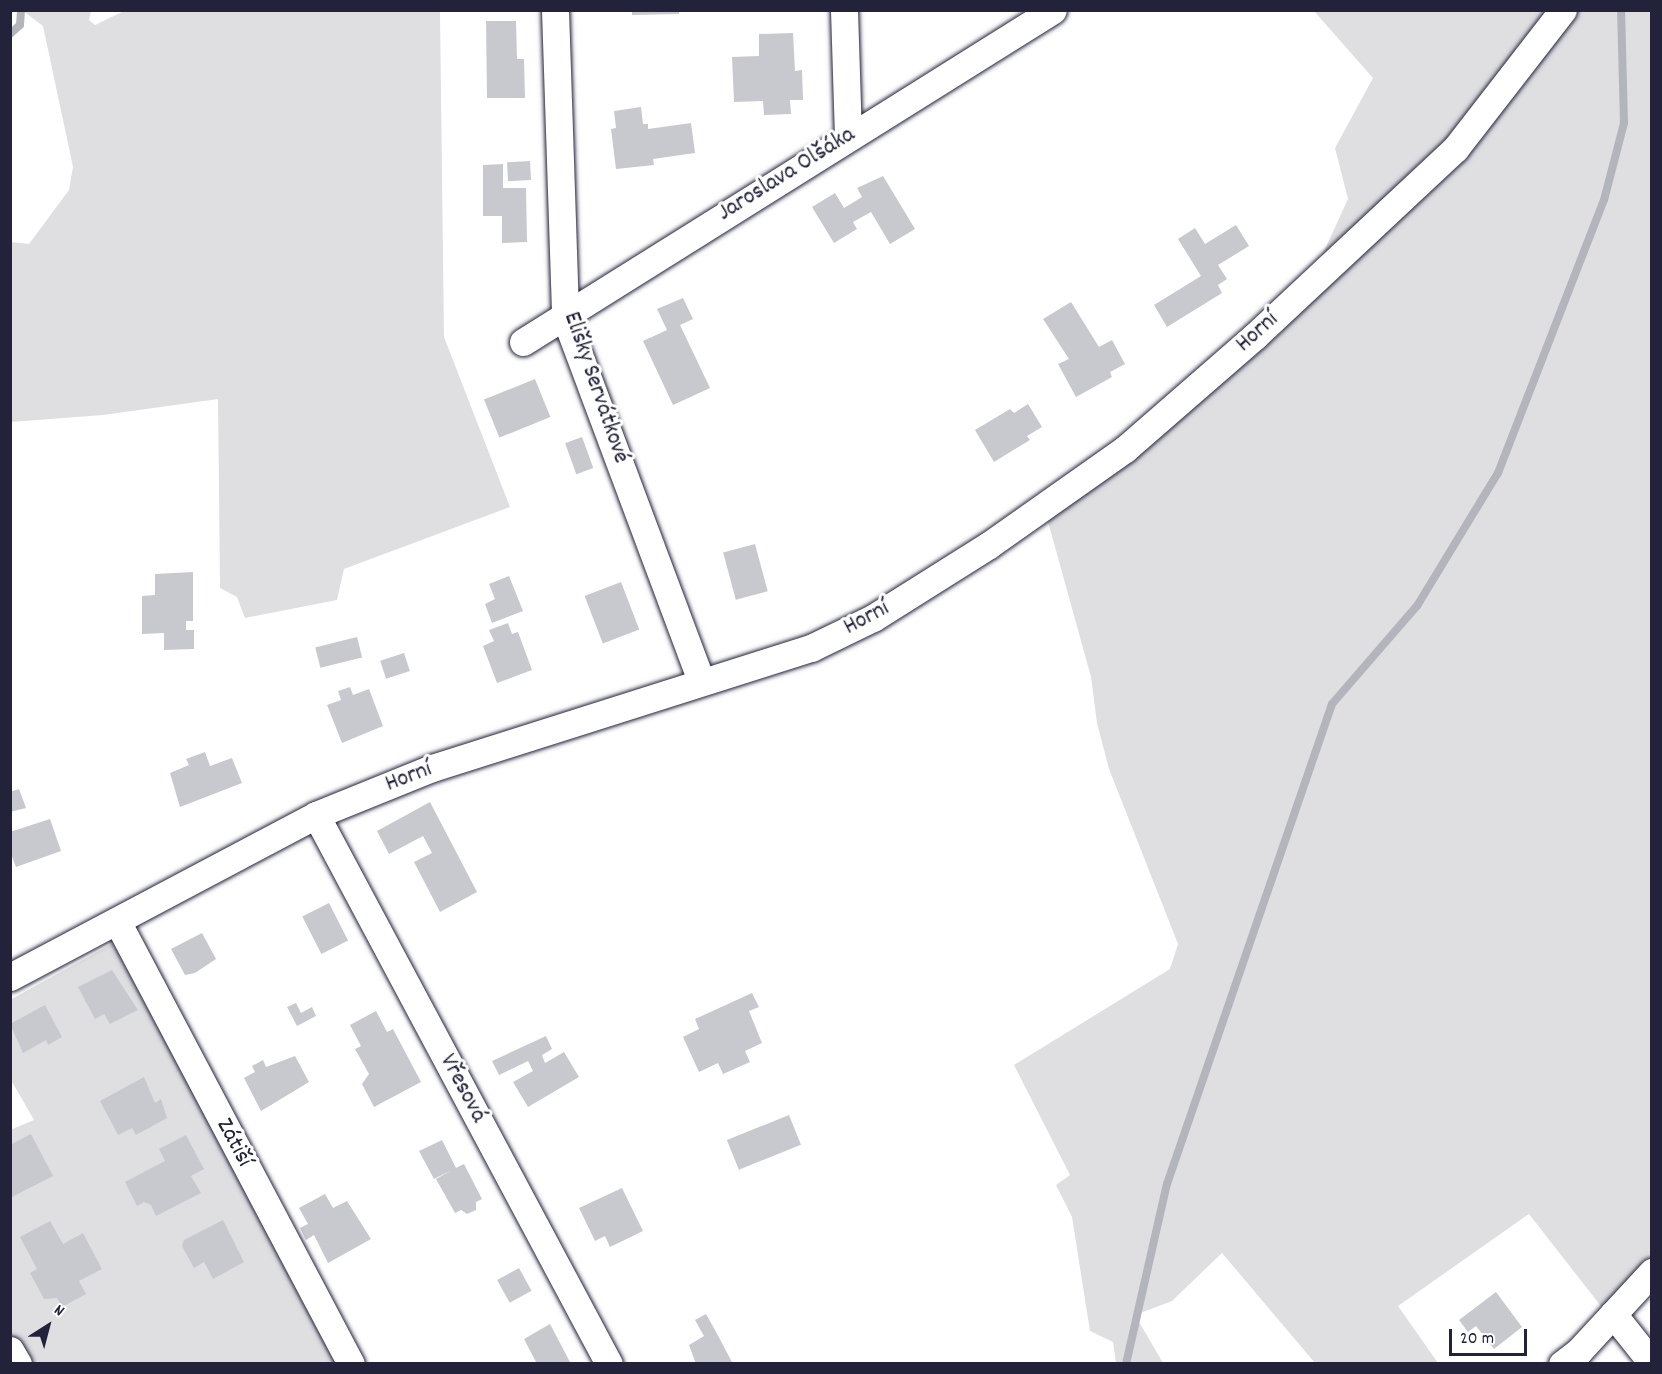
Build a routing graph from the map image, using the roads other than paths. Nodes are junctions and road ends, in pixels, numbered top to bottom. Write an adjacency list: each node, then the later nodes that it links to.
1 (555, 10): 6 (street, Elišky Servátkové)
2 (844, 10): 5 (street)
3 (1053, 10): 5 (street, Jaroslava Olšáka)
4 (1563, 10): 8 (street, Horní)
5 (848, 136): 6 (street, Jaroslava Olšáka)
6 (565, 316): 7 (street, Jaroslava Olšáka); 8 (street, Elišky Servátkové)
7 (523, 342)
8 (701, 680): 9 (street, Horní)
9 (316, 815): 10 (street, Horní); 18 (street, Vřesová)
10 (117, 921): 11 (street, Horní); 17 (street, Zátiší)
11 (10, 977)
12 (1652, 1272): 13 (street)
13 (1613, 1314): 15 (street); 19 (street)
14 (10, 1350): 16 (street)
15 (1652, 1363)
16 (18, 1364)
17 (351, 1364)
18 (609, 1364)
19 (1562, 1364)

